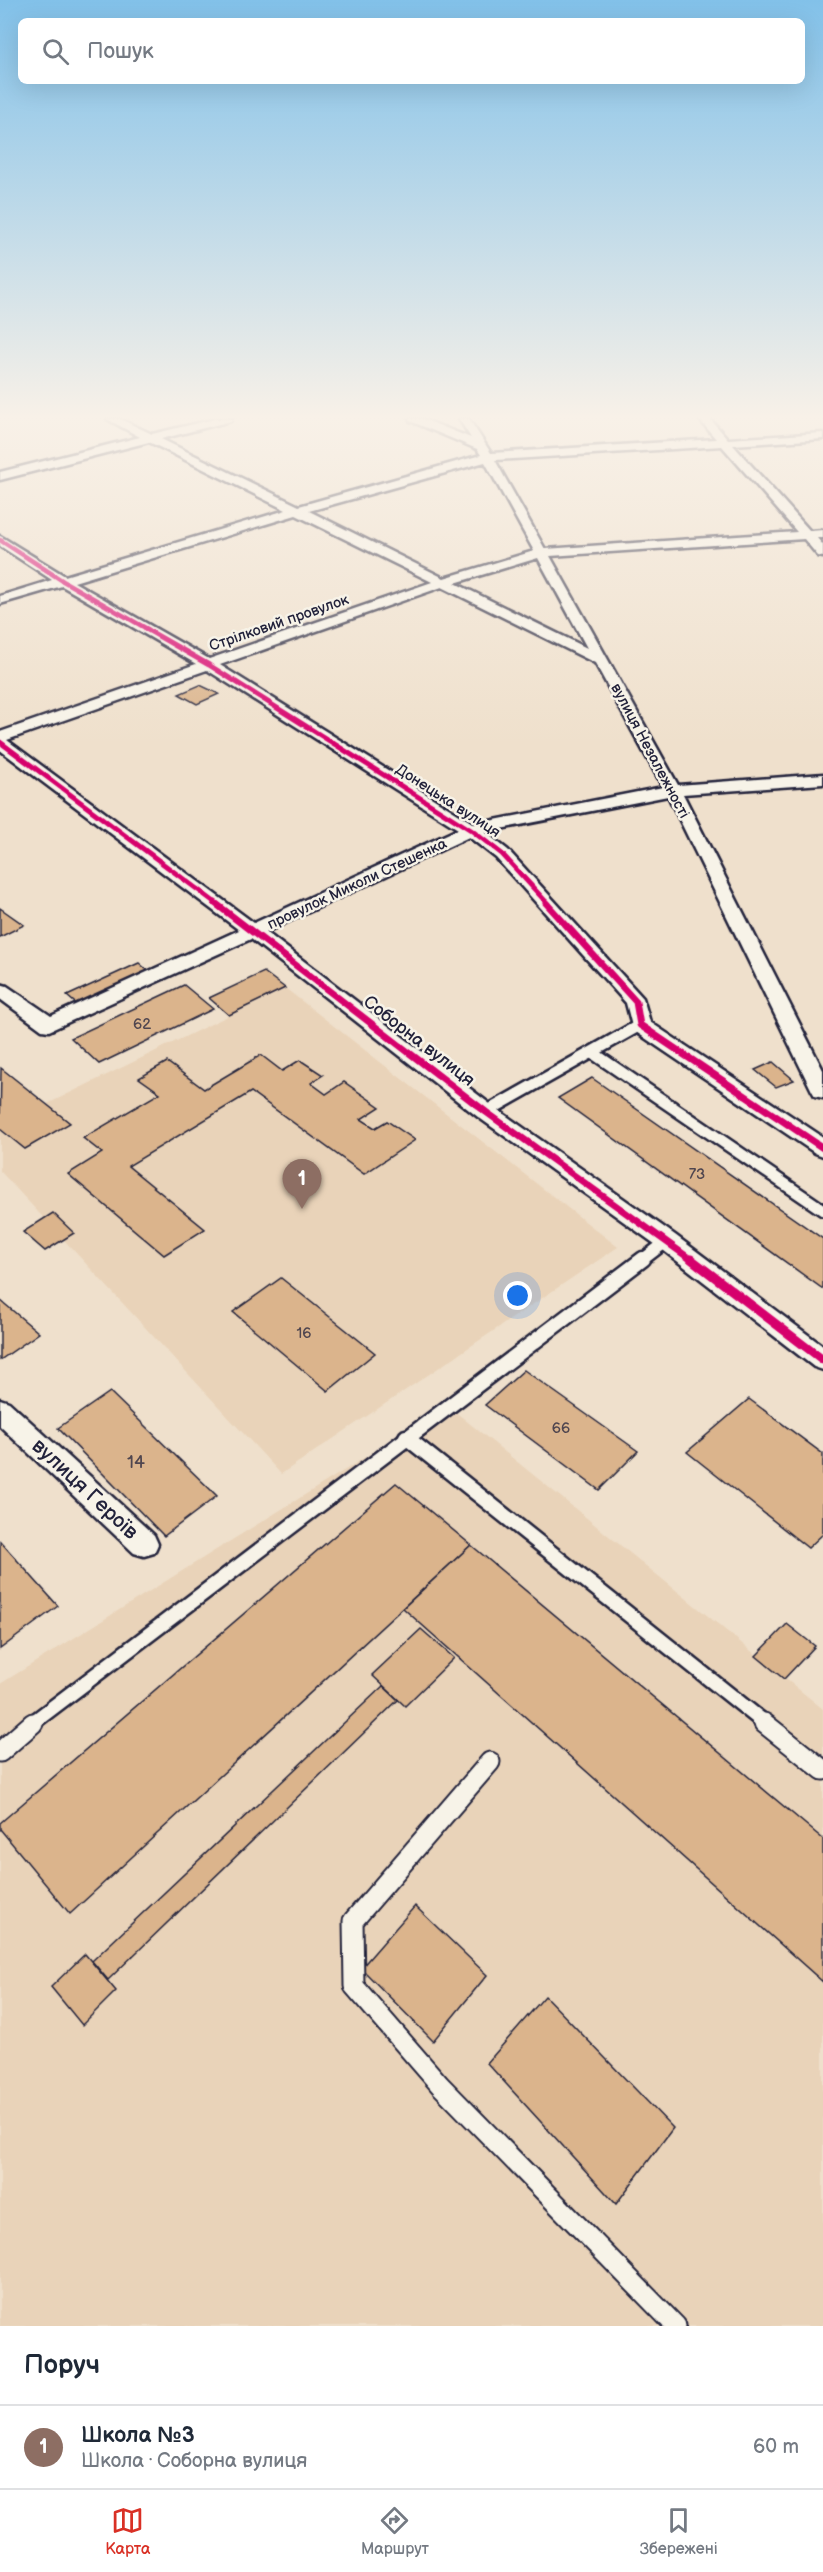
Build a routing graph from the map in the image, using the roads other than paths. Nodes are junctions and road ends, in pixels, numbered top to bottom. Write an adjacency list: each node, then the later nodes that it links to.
1 (241, 528): 10 (street)
2 (330, 528): 11 (street)
3 (527, 528): 8 (street, вулиця Незалежності)
4 (801, 528): 6 (street)
5 (823, 534): 6 (street, Стрілковий провулок)
6 (808, 535): 8 (street, Стрілковий провулок); 9 (street)
7 (0, 540): 10 (street, Донецька вулиця)
8 (541, 553): 11 (street, Стрілковий провулок); 13 (street, вулиця Незалежності)
9 (823, 553)
10 (63, 581): 12 (street); 14 (street, Донецька вулиця)
11 (442, 583): 13 (street); 14 (street, Стрілковий провулок)
12 (0, 600)
13 (602, 661): 18 (street, вулиця Незалежності)
14 (209, 665): 15 (street, Стрілковий провулок); 19 (street, Донецька вулиця)
15 (0, 737)
16 (0, 742): 20 (street, Соборна вулиця)
17 (823, 778): 18 (street, провулок Миколи Стешенка)
18 (673, 790): 19 (street, провулок Миколи Стешенка); 24 (street, вулиця Незалежності)
19 (471, 830): 20 (street, провулок Миколи Стешенка); 22 (street, Донецька вулиця)
20 (254, 932): 21 (street, провулок Миколи Стешенка); 25 (street, Соборна вулиця)
21 (0, 990)
22 (640, 1025): 23 (lane); 26 (street)
23 (592, 1053): 25 (lane); 27 (lane)
24 (823, 1091)
25 (486, 1112): 28 (street, Соборна вулиця)
26 (823, 1148)
27 (823, 1210)
28 (667, 1241): 29 (street, Соборна вулиця); 31 (lane)
29 (823, 1360)
30 (0, 1410): 32 (street, вулиця Героїв)
31 (406, 1437): 33 (lane); 35 (lane)
32 (144, 1544)
33 (0, 1752)
34 (490, 1762): 36 (lane)
35 (823, 1770)
36 (676, 2326)

